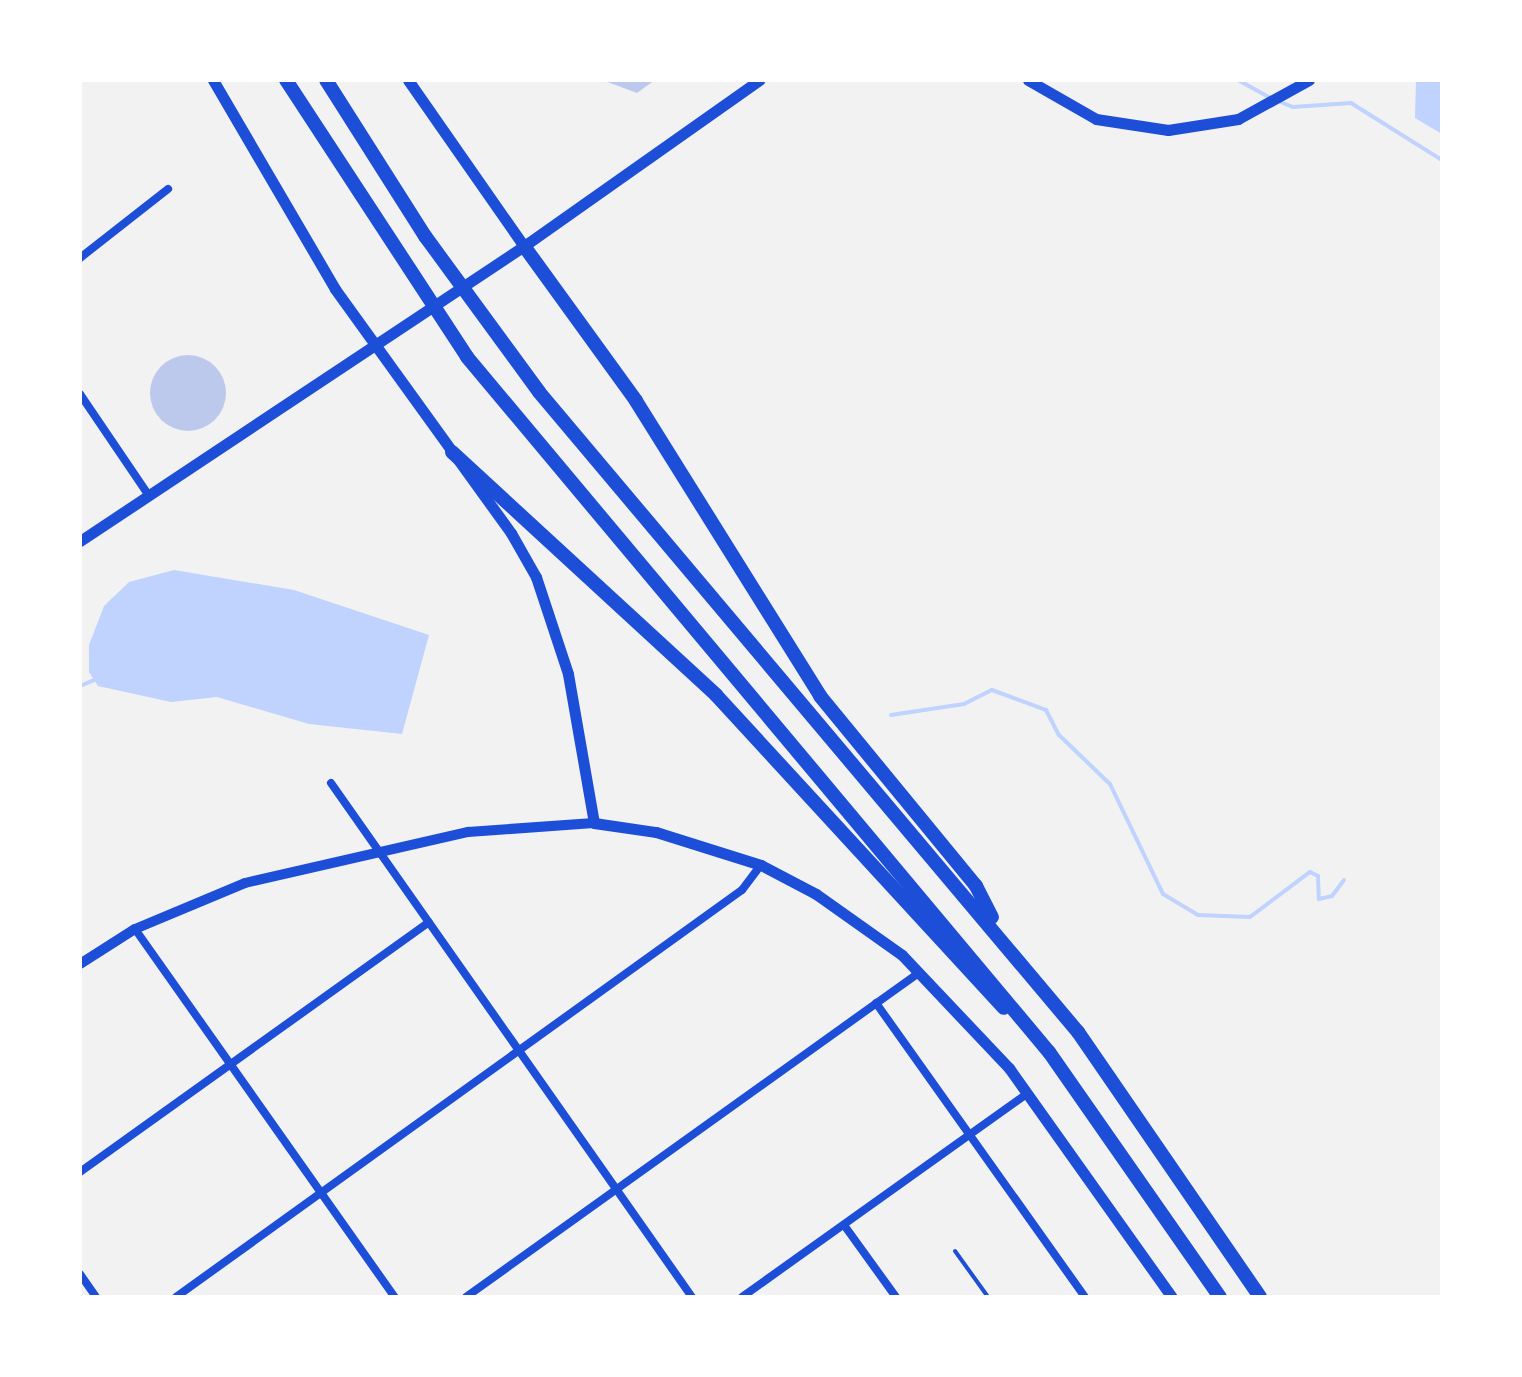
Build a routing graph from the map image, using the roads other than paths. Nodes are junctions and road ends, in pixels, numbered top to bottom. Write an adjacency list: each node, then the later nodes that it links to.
1 (213, 80): 11 (main road)
2 (286, 80): 27 (highway)
3 (326, 80): 22 (highway)
4 (758, 80): 9 (main road)
5 (1028, 80): 6 (main road)
6 (1307, 81)
7 (413, 84): 9 (main road)
8 (168, 188): 10 (street)
9 (524, 246): 11 (main road); 22 (highway)
10 (80, 258)
11 (374, 344): 13 (main road); 14 (main road)
12 (80, 394): 14 (street)
13 (452, 452): 17 (main road); 27 (highway)
14 (148, 496): 15 (main road)
15 (80, 541)
16 (331, 783): 18 (street)
17 (594, 823): 18 (street); 19 (main road)
18 (379, 850): 20 (street); 21 (street)
19 (761, 866): 24 (main road); 26 (street)
20 (430, 922): 26 (street); 28 (street)
21 (135, 928): 23 (street); 28 (street)
22 (1007, 944): 48 (highway)
23 (80, 964)
24 (920, 972): 25 (street); 29 (main road)
25 (876, 1003): 30 (street); 32 (street)
26 (520, 1052): 32 (street); 33 (street)
27 (1049, 1052): 47 (highway)
28 (231, 1063): 31 (street); 33 (street)
29 (1028, 1093): 30 (street); 46 (main road)
30 (969, 1135): 34 (street); 45 (street)
31 (80, 1172)
32 (616, 1189): 40 (street); 41 (street)
33 (322, 1192): 38 (street); 39 (street)
34 (844, 1225): 42 (street); 43 (street)
35 (955, 1251): 44 (lane)
36 (80, 1274): 37 (street)
37 (96, 1297)
38 (176, 1297)
39 (395, 1297)
40 (466, 1297)
41 (692, 1297)
42 (742, 1297)
43 (896, 1297)
44 (988, 1297)
45 (1085, 1297)
46 (1172, 1297)
47 (1220, 1297)
48 (1260, 1297)

